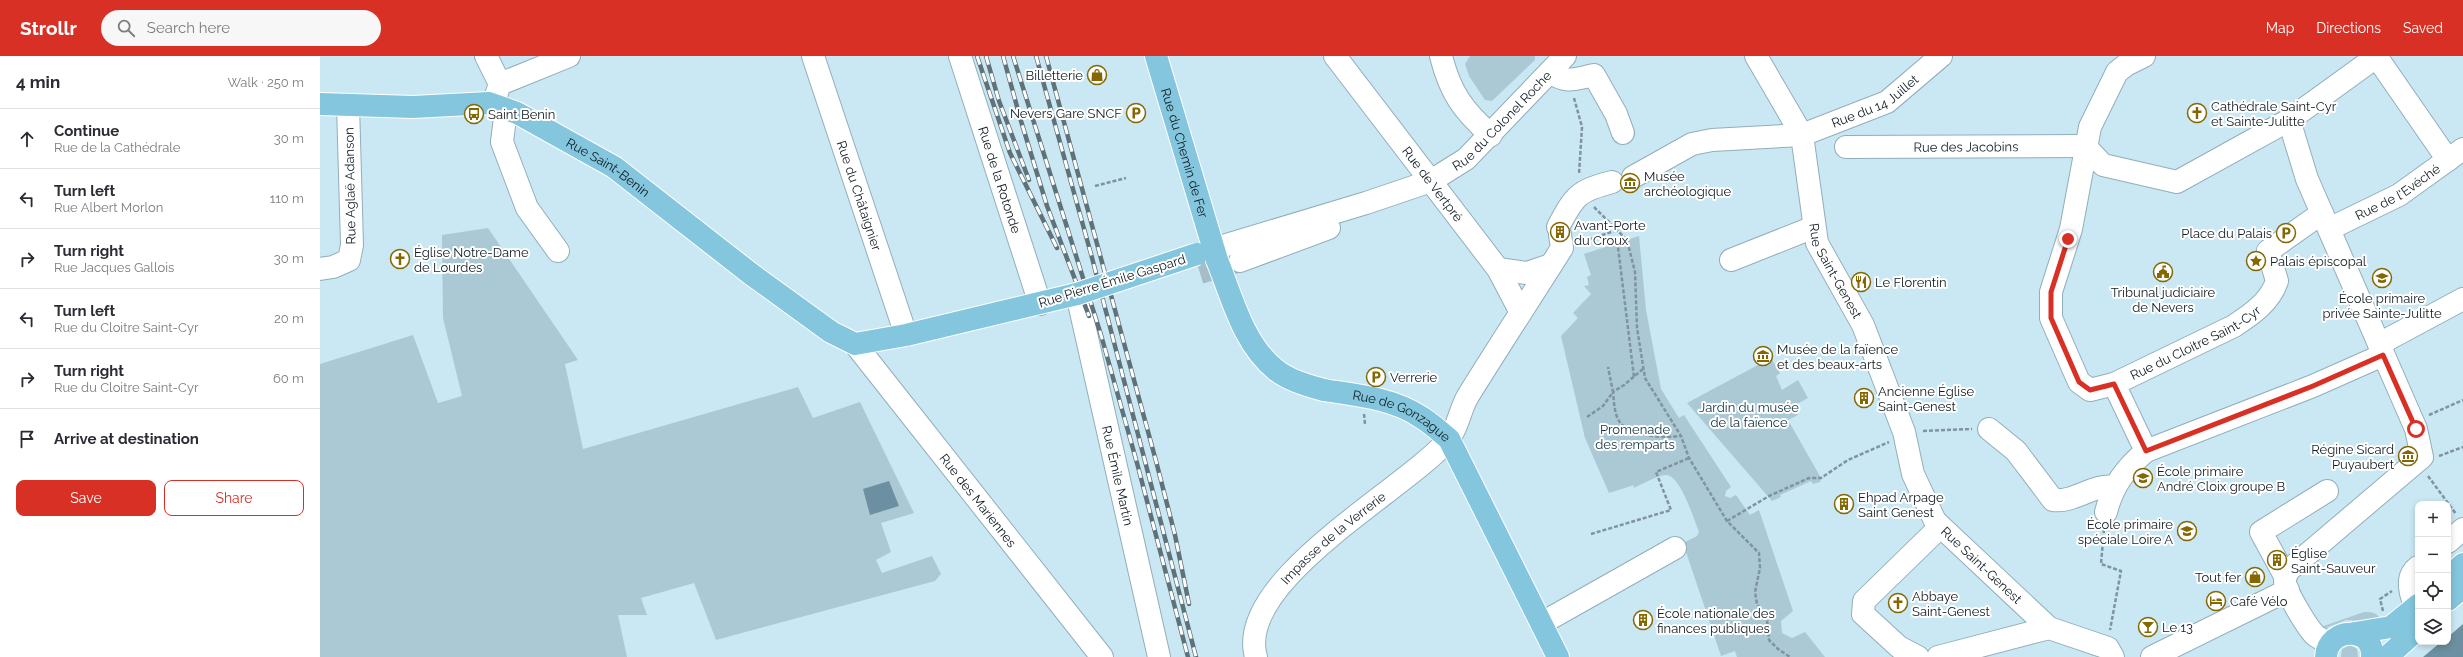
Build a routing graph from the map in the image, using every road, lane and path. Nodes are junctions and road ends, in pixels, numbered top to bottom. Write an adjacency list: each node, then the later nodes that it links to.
1 (486, 56): 15 (street)
2 (569, 56): 15 (street)
3 (813, 56): 45 (street, Rue du Châtaignier)
4 (960, 56): 43 (street, Rue de la Rotonde)
5 (1156, 56): 36 (main road, Rue du Chemin de Fer)
6 (1335, 56): 26 (street, Rue de Vertpré)
7 (1441, 56): 20 (street)
8 (1565, 56): 13 (street, Rue du Colonel Roche)
9 (1756, 56): 21 (street)
10 (2144, 56): 22 (street, Rue du Cloitre Saint-Cyr)
11 (2376, 56): 18 (street); 24 (street)
12 (1929, 60): 21 (street, Rue du 14 Juillet)
13 (1550, 72): 14 (street); 20 (street, Rue du Colonel Roche)
14 (1572, 80): 19 (street); 28 (path)
15 (500, 99): 17 (main road); 35 (street); 46 (main road, Rue Saint-Benin)
16 (320, 104): 17 (main road)
17 (348, 105): 40 (street, Rue Aglaë Adanson)
18 (2289, 120): 22 (street); 30 (street)
19 (1623, 133)
20 (1491, 135): 26 (street, Rue du Colonel Roche)
21 (1802, 135): 28 (street, Rue du 14 Juillet); 31 (street, Rue Saint-Genest)
22 (2085, 146): 23 (street, Rue des Jacobins); 51 (street, Rue du Cloitre Saint-Cyr)
23 (1846, 147)
24 (2457, 158): 30 (street, Rue de l'Evéché)
25 (1126, 178): 27 (path)
26 (1431, 181): 29 (street, Rue du Colonel Roche); 39 (street, Rue de Vertpré)
27 (1095, 186)
28 (1581, 192): 32 (path); 34 (street)
29 (1366, 203): 36 (street, Rue Pierre Émile Gaspard); 38 (street)
30 (2325, 221): 47 (street); 51 (street, Rue du Cloitre Saint-Cyr)
31 (1814, 228): 37 (street); 57 (street, Rue Saint-Genest)
32 (1617, 230): 33 (path); 34 (path)
33 (1627, 240): 49 (path); 50 (path)
34 (1558, 244): 39 (street); 44 (street)
35 (558, 251)
36 (1209, 254): 41 (main road, Rue Pierre Émile Gaspard, bridge); 59 (main road, Rue de Gonzague, bridge)
37 (1731, 260)
38 (1240, 261)
39 (1498, 268): 44 (street, Rue de Vertpré)
40 (320, 269)
41 (1077, 294): 43 (main road, Rue Pierre Émile Gaspard); 87 (street, Rue Émile Martin)
42 (2463, 299): 47 (street)
43 (1040, 304): 45 (main road, Rue Pierre Émile Gaspard)
44 (1520, 311): 59 (street)
45 (906, 335): 46 (main road, Rue Pierre Émile Gaspard)
46 (855, 344): 88 (street, Rue des Mariennes)
47 (2381, 350): 55 (street); 60 (street)
48 (1608, 367): 52 (path)
49 (1643, 369): 50 (path); 58 (path)
50 (1634, 377): 52 (path)
51 (2114, 384): 60 (street)
52 (1613, 392): 54 (path); 58 (path)
53 (2463, 400): 55 (path)
54 (1587, 417)
55 (2412, 422): 62 (street)
56 (1989, 429): 57 (path); 63 (street)
57 (1905, 435): 66 (path); 68 (street, Rue Saint-Genest)
58 (1682, 436): 61 (path)
59 (1449, 439): 82 (main road, Rue de Gonzague); 89 (street, Impasse de la Verrerie)
60 (2146, 451): 63 (street)
61 (1689, 458): 66 (path); 69 (path)
62 (2420, 459): 67 (path); 75 (street)
63 (2115, 486): 65 (street)
64 (2327, 492): 75 (street)
65 (2106, 512): 80 (path)
66 (1727, 521): 91 (path)
67 (2461, 524): 70 (street)
68 (1940, 528): 83 (street, Rue Saint-Genest); 92 (street)
69 (1591, 534)
70 (2451, 538)
71 (1675, 548): 82 (street)
72 (2463, 564): 74 (main road)
73 (2414, 573): 76 (street); 81 (path)
74 (2451, 575)
75 (2287, 583): 86 (street); 95 (street)
76 (2415, 584)
77 (2463, 587): 78 (main road)
78 (2451, 597)
79 (2415, 608): 85 (main road)
80 (2114, 610)
81 (2384, 613)
82 (1542, 623): 90 (main road, Rue de Gonzague)
83 (2049, 628): 93 (street); 94 (street, Rue Saint-Genest)
84 (2415, 632): 97 (main road)
85 (2355, 633): 86 (main road); 96 (main road)
86 (2328, 650)
87 (1153, 655)
88 (1102, 657)
89 (1256, 657)
90 (1558, 657)
91 (1790, 657)
92 (1918, 657)
93 (1938, 657)
94 (2113, 657)
95 (2152, 657)
96 (2372, 657)
97 (2388, 657)

